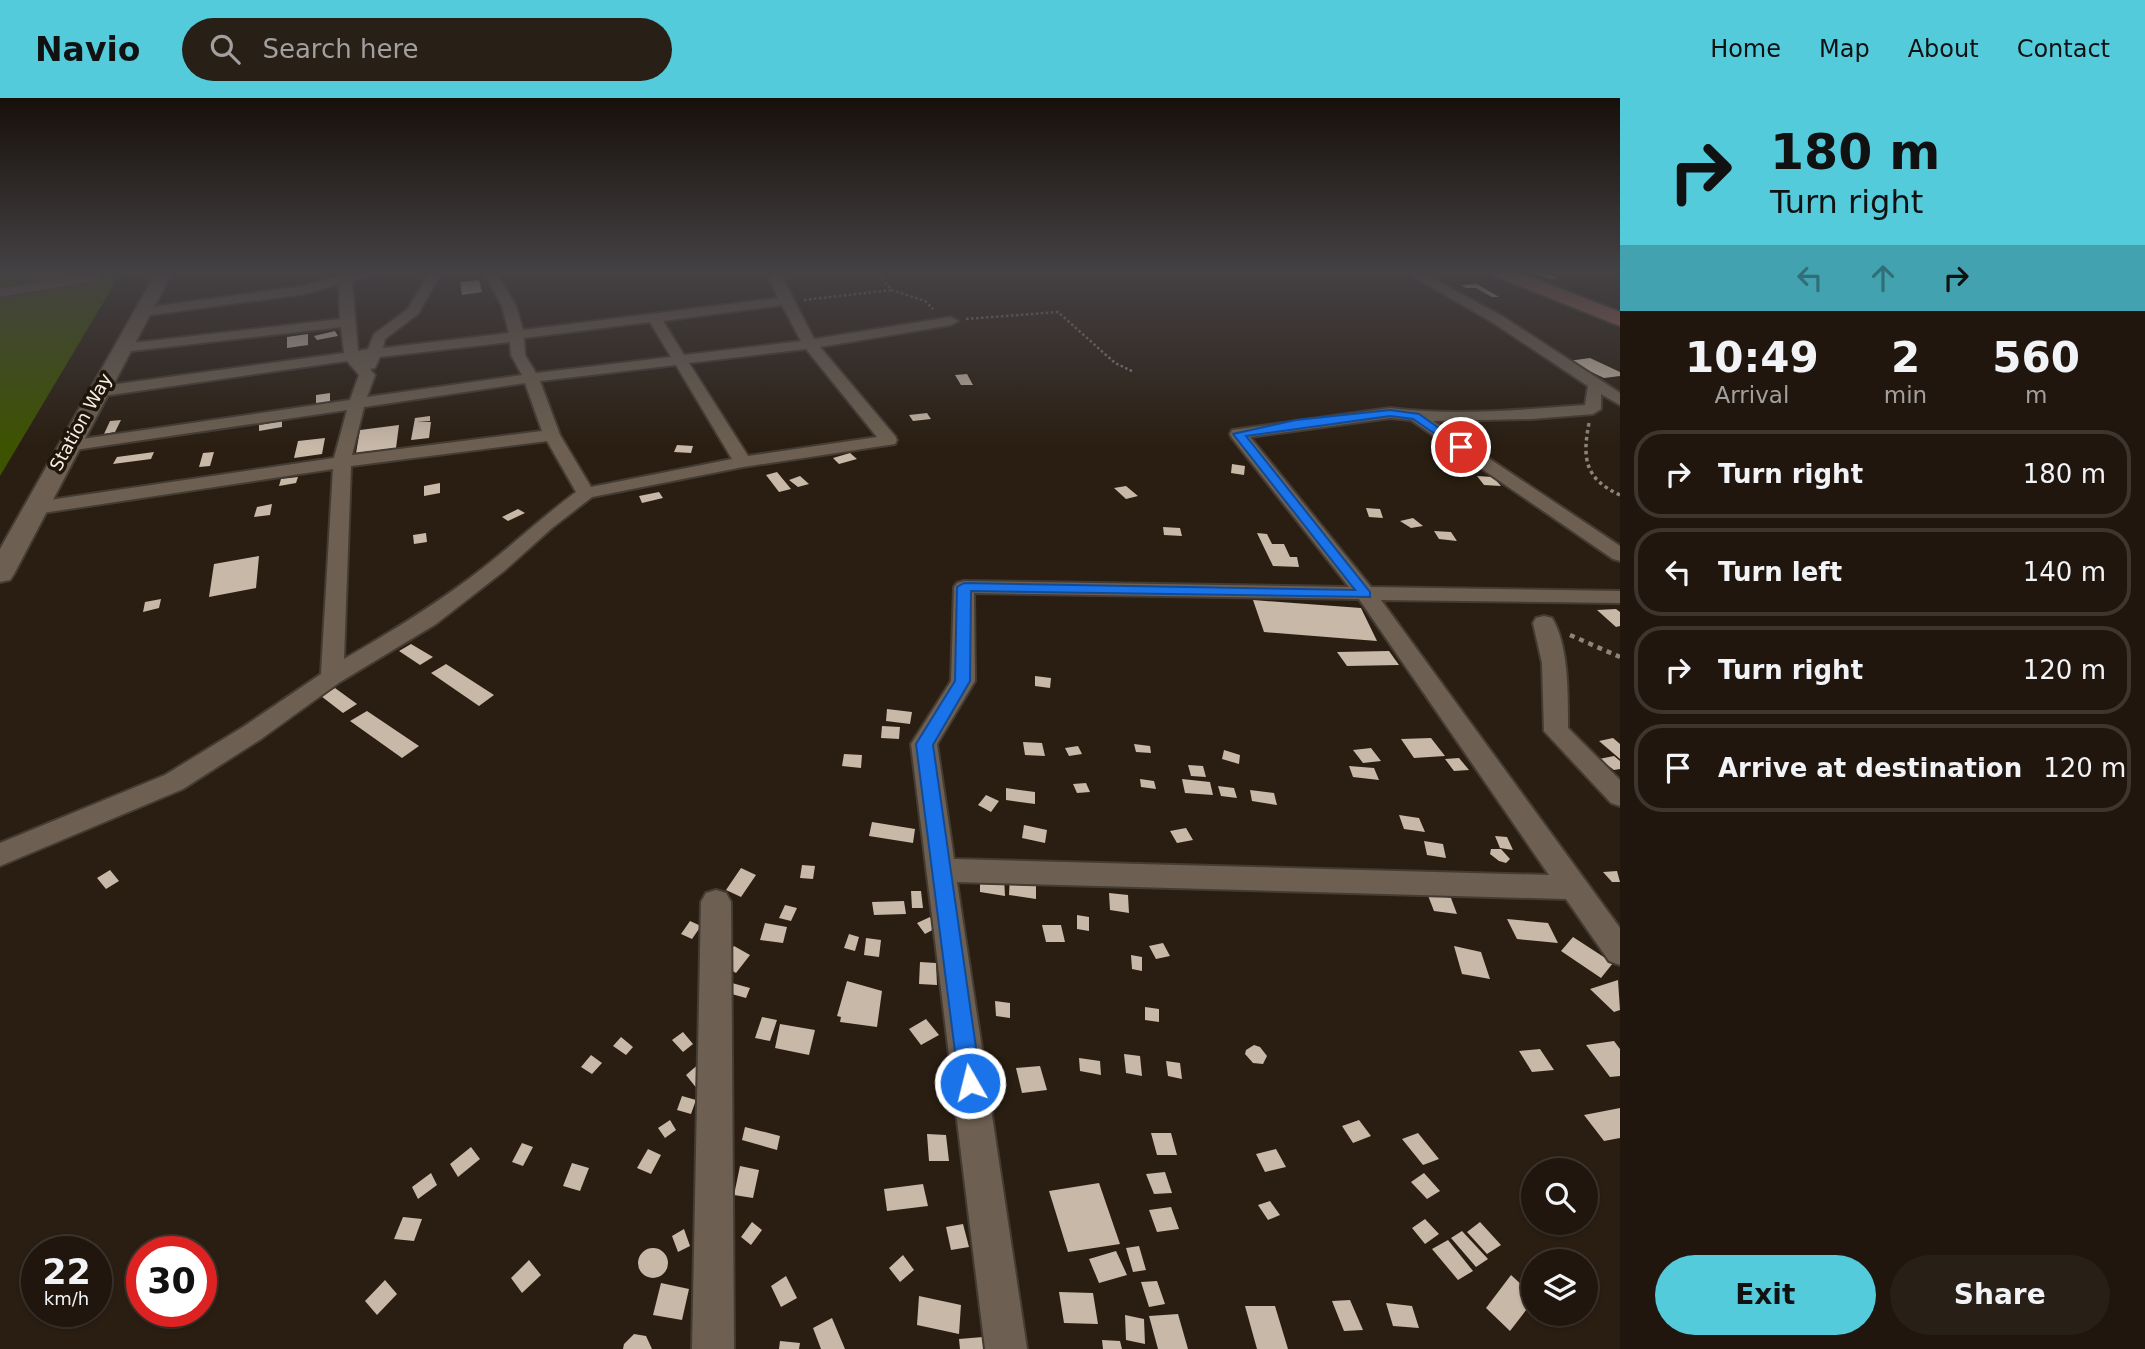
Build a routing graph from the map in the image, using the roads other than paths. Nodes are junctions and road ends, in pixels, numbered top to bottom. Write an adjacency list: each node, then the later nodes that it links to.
1 (134, 329): 13 (main road, Station Way)
2 (283, 329): 13 (street)
3 (348, 329): 15 (street)
4 (389, 329): 14 (street)
5 (515, 329): 11 (street)
6 (565, 329): 11 (street)
7 (661, 329): 16 (street)
8 (802, 329): 12 (street)
9 (900, 329): 12 (street)
10 (1514, 329): 19 (street)
11 (517, 335): 14 (street); 18 (street)
12 (810, 344): 16 (street); 27 (street)
13 (123, 348): 20 (main road, Station Way)
14 (373, 354): 15 (street); 17 (street)
15 (352, 358): 17 (street); 20 (street)
16 (679, 359): 18 (street); 27 (street)
17 (368, 374): 22 (street)
18 (531, 378): 22 (street); 24 (street)
19 (1596, 386): 21 (street); 23 (street)
20 (96, 392): 25 (main road, Station Way)
21 (1620, 400)
22 (356, 403): 25 (street); 26 (street)
23 (1415, 416): 30 (street); 32 (street)
24 (552, 435): 26 (street); 28 (street)
25 (68, 446): 29 (main road, Station Way)
26 (342, 462): 29 (street); 35 (street)
27 (744, 462): 28 (street)
28 (586, 493): 35 (street)
29 (36, 508): 31 (main road, Station Way)
30 (1620, 555)
31 (0, 574)
32 (1366, 594): 33 (street); 38 (street); 39 (street)
33 (1620, 597)
34 (1544, 623): 36 (street)
35 (332, 677): 37 (street)
36 (1620, 796)
37 (0, 855)
38 (942, 870): 39 (street); 43 (street)
39 (1572, 887): 41 (street)
40 (716, 902): 42 (street)
41 (1620, 951)
42 (713, 1349)
43 (1006, 1349)

